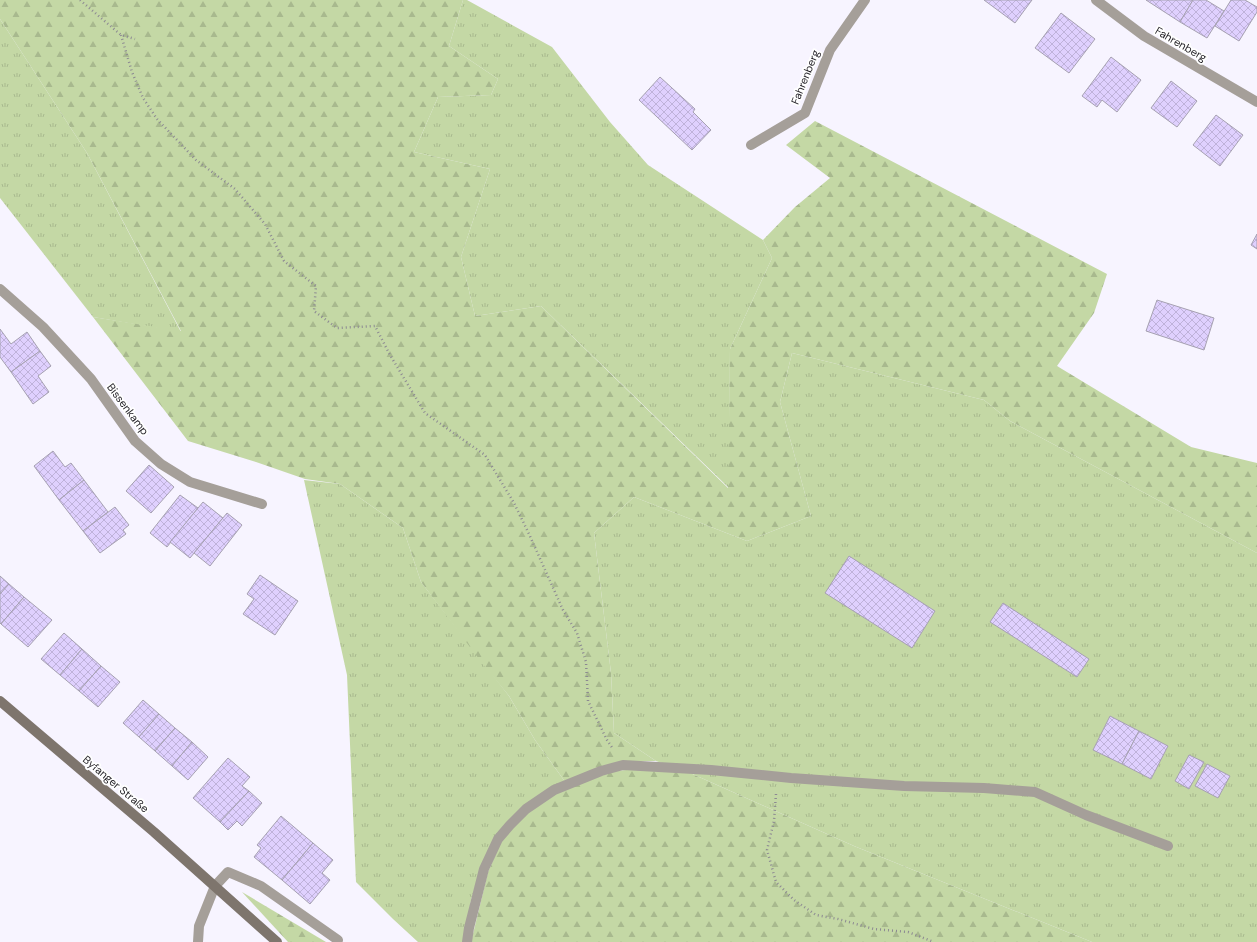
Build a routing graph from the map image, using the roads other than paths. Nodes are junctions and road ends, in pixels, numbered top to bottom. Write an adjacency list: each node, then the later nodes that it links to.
1 (865, 0): 4 (street, Fahrenberg)
2 (1096, 0): 3 (street, Fahrenberg)
3 (1257, 102)
4 (751, 144)
5 (0, 289): 6 (street, Bissenkamp)
6 (262, 504)
7 (0, 701): 9 (street, Byfanger Straße)
8 (1168, 846): 13 (street)
9 (215, 886): 10 (street); 11 (street); 12 (street, Byfanger Straße)
10 (340, 941)
11 (198, 942)
12 (277, 942)
13 (467, 942)

